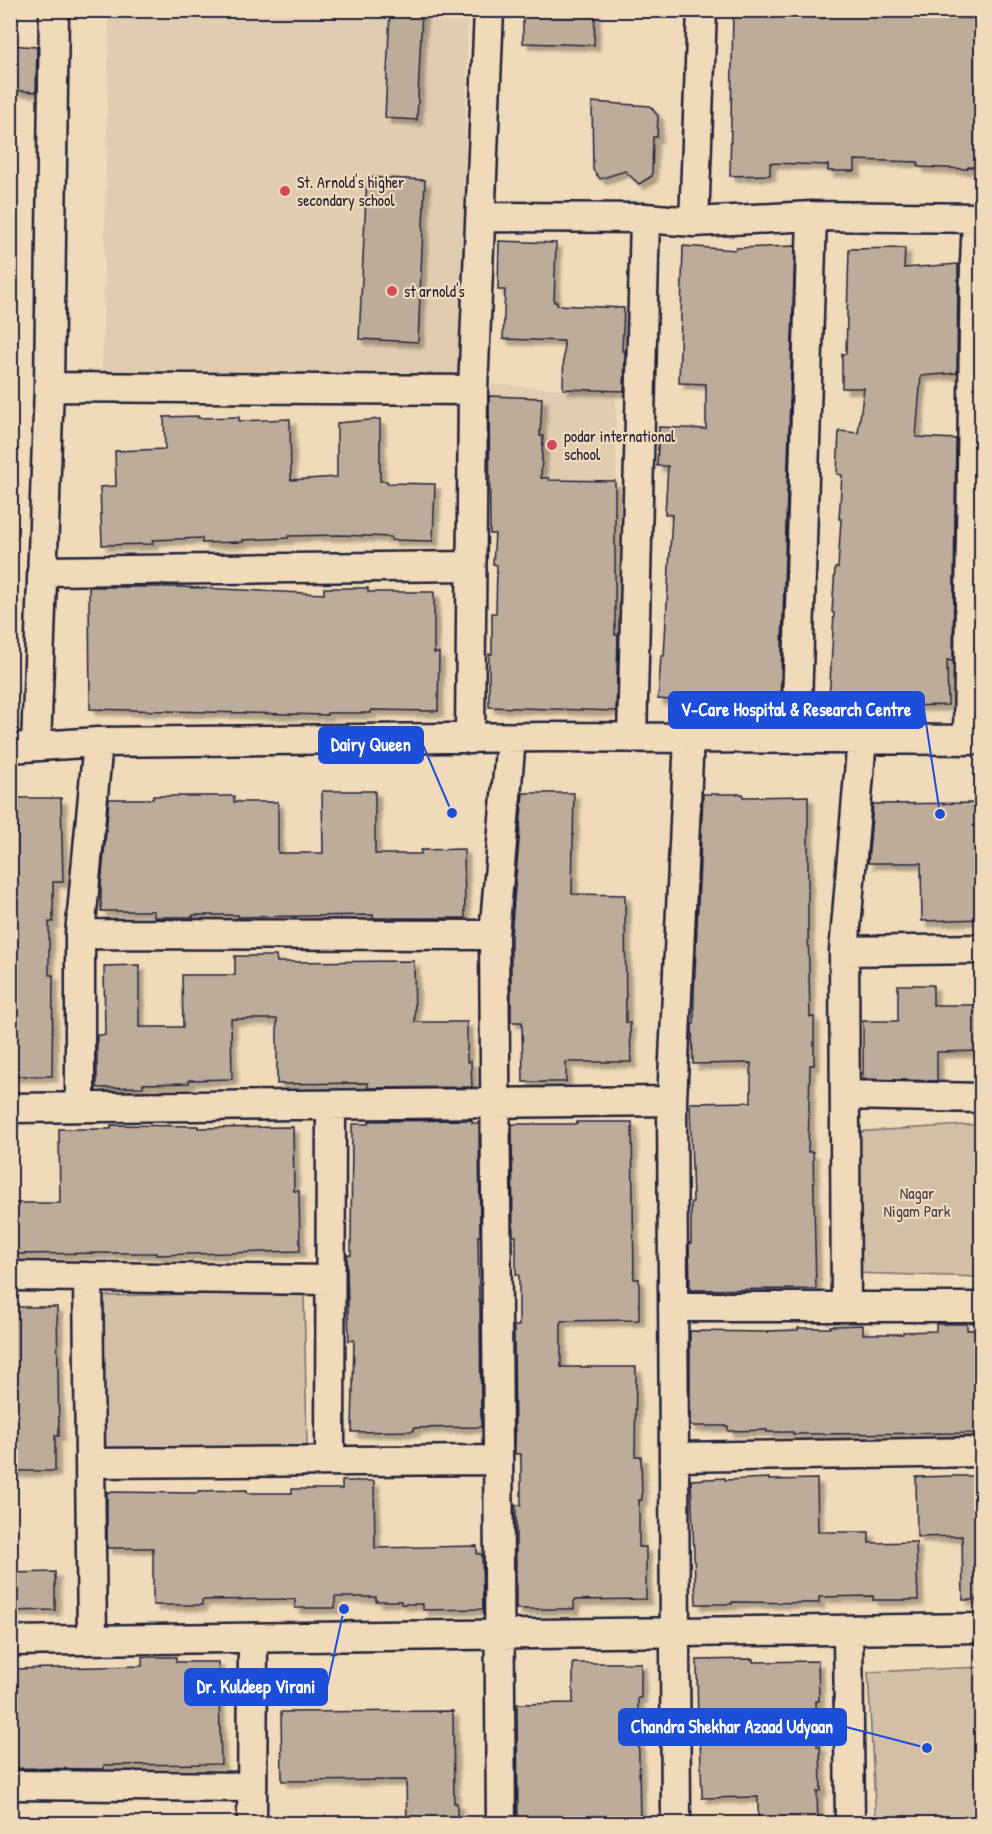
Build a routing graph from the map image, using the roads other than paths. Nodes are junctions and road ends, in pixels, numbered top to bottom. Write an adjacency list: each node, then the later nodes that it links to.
1 (54, 10): 9 (street)
2 (489, 10): 5 (street)
3 (702, 10): 8 (street)
4 (812, 216): 7 (street); 8 (street); 16 (street)
5 (482, 217): 6 (street); 10 (street)
6 (645, 218): 8 (street); 14 (street)
7 (979, 218): 19 (street)
8 (694, 222)
9 (49, 387): 10 (street); 12 (street)
10 (473, 390): 11 (street)
11 (471, 566): 12 (street); 17 (street)
12 (42, 571): 21 (street)
13 (511, 738): 14 (street); 17 (street); 23 (street)
14 (632, 738): 15 (street)
15 (689, 738): 16 (street); 28 (street)
16 (796, 738): 18 (street)
17 (470, 739): 20 (street)
18 (862, 739): 19 (street); 25 (street)
19 (975, 740)
20 (98, 742): 21 (street); 22 (street)
21 (23, 747)
22 (80, 934): 23 (street); 31 (street)
23 (494, 935): 29 (street)
24 (981, 950): 25 (street)
25 (844, 951): 26 (street)
26 (845, 1095): 27 (street); 37 (street)
27 (981, 1098)
28 (672, 1101): 29 (street); 36 (street)
29 (495, 1103): 30 (street); 41 (street)
30 (331, 1105): 31 (street); 35 (street)
31 (80, 1107): 32 (street)
32 (10, 1108)
33 (10, 1276): 34 (street)
34 (88, 1277): 35 (street); 43 (street)
35 (330, 1280): 42 (street)
36 (674, 1307): 37 (street); 40 (street)
37 (846, 1307): 38 (street)
38 (981, 1307)
39 (981, 1452): 40 (street)
40 (675, 1457): 46 (street)
41 (498, 1460): 42 (street); 47 (street)
42 (330, 1461): 43 (street)
43 (90, 1464): 49 (street)
44 (981, 1628): 45 (street)
45 (848, 1630): 46 (street); 56 (street)
46 (676, 1632): 47 (street); 55 (street)
47 (499, 1634): 48 (street); 54 (street)
48 (253, 1638): 49 (street); 52 (street)
49 (92, 1640): 50 (street)
50 (10, 1641)
51 (10, 1785): 52 (street)
52 (252, 1787): 53 (street)
53 (252, 1824)
54 (501, 1824)
55 (676, 1824)
56 (850, 1824)

